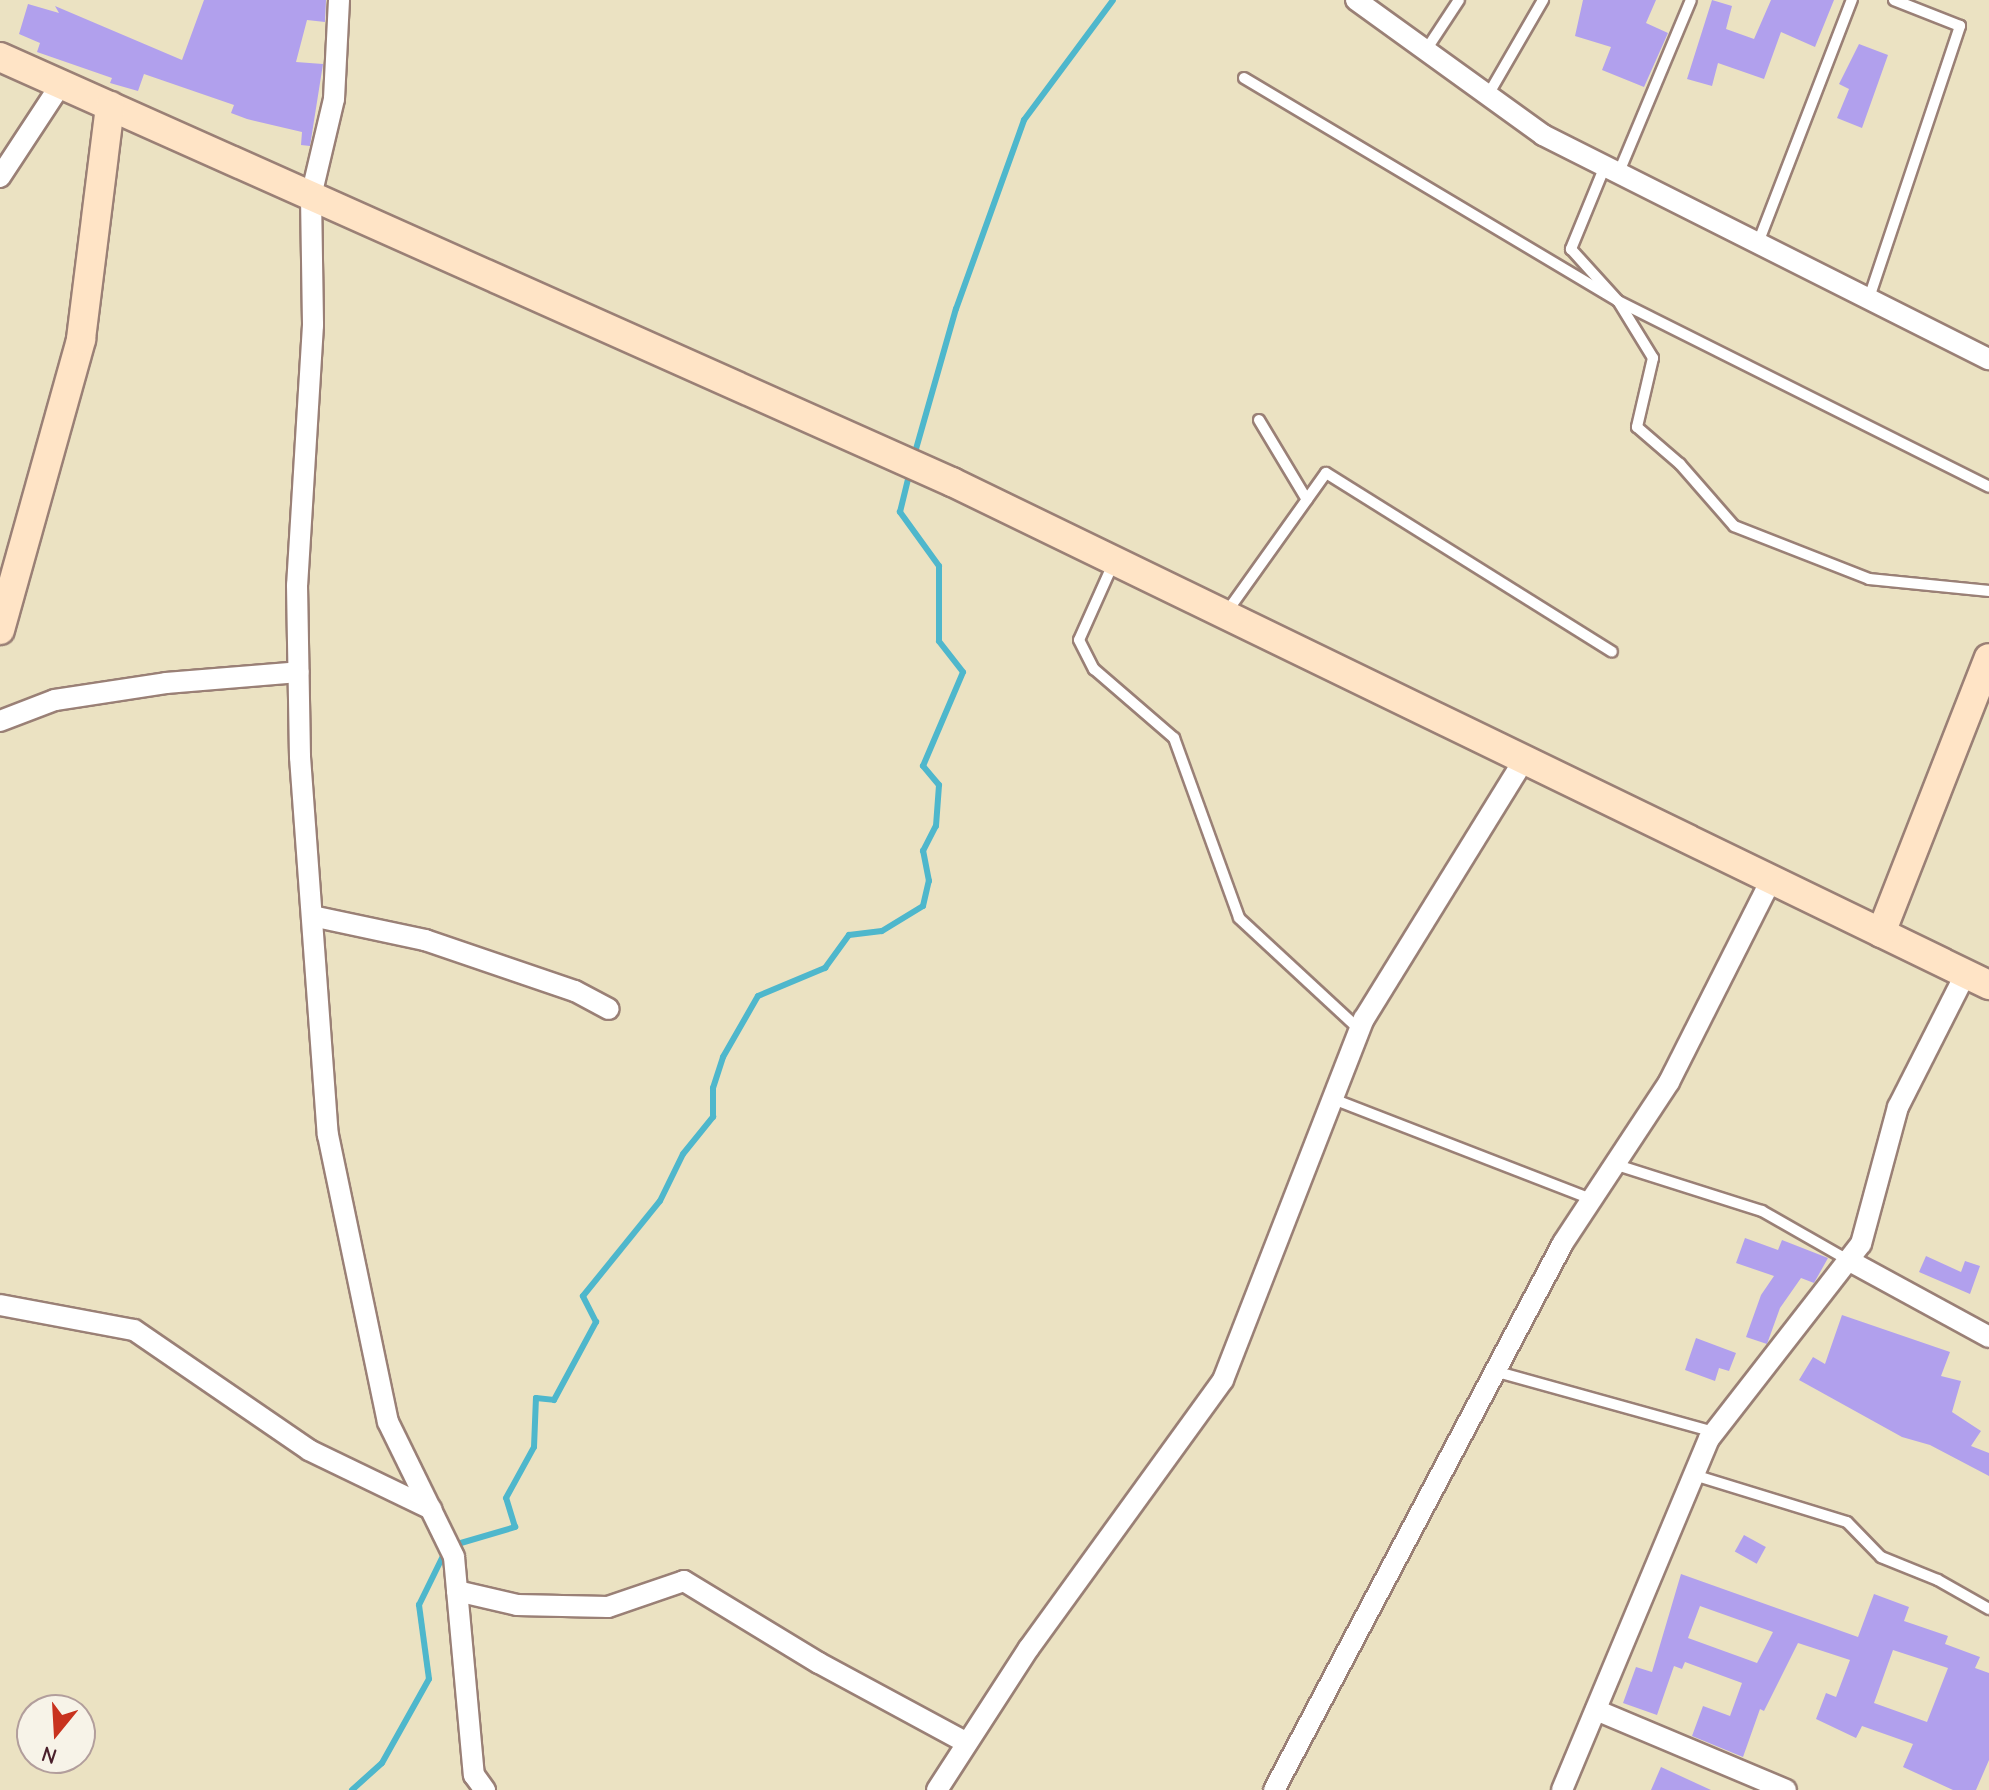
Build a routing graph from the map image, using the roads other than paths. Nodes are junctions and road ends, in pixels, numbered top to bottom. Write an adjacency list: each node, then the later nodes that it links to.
1 (339, 0): 16 (street)
2 (1356, 0): 8 (street)
3 (1459, 0): 8 (lane)
4 (1543, 0): 12 (lane)
5 (1691, 0): 14 (lane)
6 (1852, 0): 17 (lane)
7 (1894, 0): 18 (lane)
8 (1426, 50): 12 (street)
9 (0, 57): 11 (main road)
10 (1244, 78): 19 (lane)
11 (61, 84): 13 (main road); 15 (street)
12 (1488, 95): 14 (street)
13 (110, 106): 16 (main road); 27 (main road)
14 (1612, 169): 17 (street); 19 (lane)
15 (0, 177)
16 (311, 196): 24 (main road); 30 (street)
17 (1758, 243): 18 (street)
18 (1869, 298): 20 (street)
19 (1618, 301): 22 (lane); 25 (lane)
20 (1989, 359)
21 (1259, 420): 23 (lane)
22 (1989, 487)
23 (1307, 500): 26 (lane); 28 (lane)
24 (1114, 561): 26 (main road); 38 (lane)
25 (1989, 591)
26 (1225, 615): 32 (main road)
27 (0, 630)
28 (1612, 652)
29 (1989, 658): 35 (main road)
30 (299, 672): 31 (street); 34 (street)
31 (0, 721)
32 (1524, 760): 33 (main road); 38 (street)
33 (1771, 880): 35 (main road); 40 (street)
34 (312, 916): 37 (street); 48 (street)
35 (1881, 933): 36 (main road)
36 (1977, 979): 42 (street)
37 (609, 1009)
38 (1360, 1030): 39 (street)
39 (1333, 1099): 41 (lane); 52 (street)
40 (1617, 1165): 41 (street); 42 (lane)
41 (1593, 1200): 45 (street)
42 (1848, 1260): 44 (street); 46 (street)
43 (0, 1305): 48 (street)
44 (1989, 1337)
45 (1494, 1371): 46 (lane); 55 (street)
46 (1714, 1432): 47 (street)
47 (1694, 1475): 50 (lane); 51 (street)
48 (431, 1509): 49 (street)
49 (457, 1591): 52 (street); 53 (street)
50 (1989, 1609)
51 (1596, 1710): 56 (street); 57 (street)
52 (967, 1743): 54 (street)
53 (485, 1790)
54 (937, 1790)
55 (1274, 1790)
56 (1562, 1790)
57 (1786, 1790)

